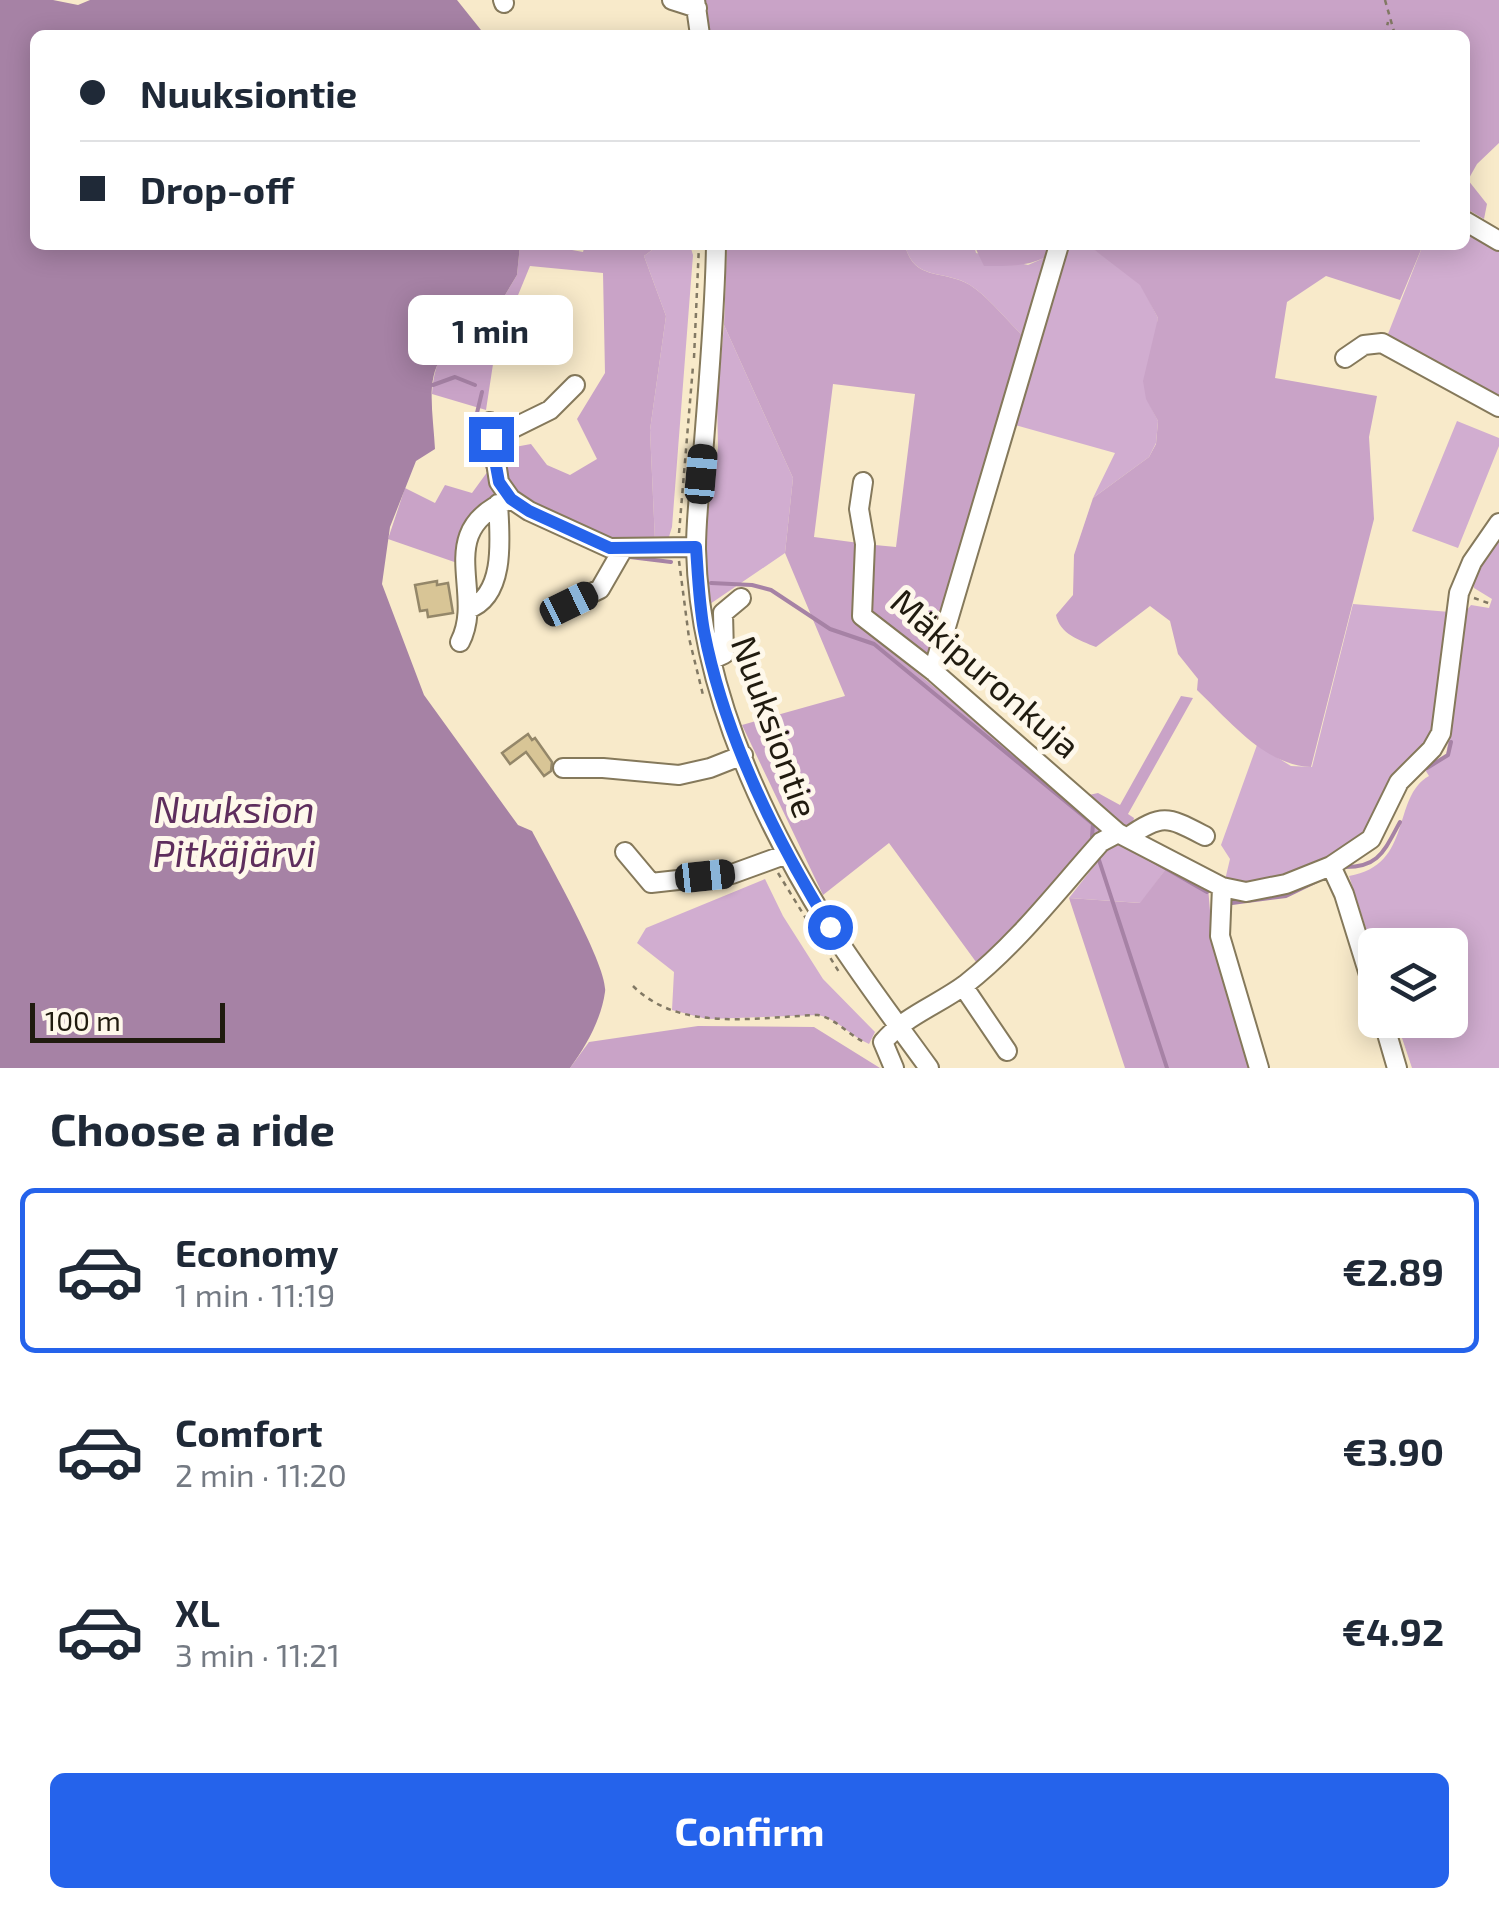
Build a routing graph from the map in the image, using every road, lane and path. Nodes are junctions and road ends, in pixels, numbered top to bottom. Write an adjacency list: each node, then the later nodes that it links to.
1 (672, 0): 3 (street)
2 (1384, 0): 4 (path)
3 (696, 4): 5 (street)
4 (1389, 18): 6 (path); 7 (path)
5 (699, 30)
6 (1386, 30)
7 (1393, 30)
8 (1470, 224): 9 (street)
9 (1499, 241)
10 (699, 250): 19 (path)
11 (716, 250): 19 (street, Nuuksiontie)
12 (1058, 250): 26 (street)
13 (1346, 358): 15 (street)
14 (575, 385): 17 (street)
15 (1499, 407)
16 (863, 482): 26 (street, Mäkipuronkuja)
17 (504, 502): 20 (street); 23 (street); 23 (street)
18 (1499, 523): 34 (street)
19 (687, 547): 20 (street); 25 (street, Nuuksiontie); 27 (path)
20 (623, 549): 22 (street)
21 (740, 598): 25 (street)
22 (569, 604)
23 (468, 609): 24 (street)
24 (460, 642)
25 (711, 660): 28 (street, Nuuksiontie)
26 (933, 671): 30 (street, Mäkipuronkuja)
27 (703, 694)
28 (743, 755): 29 (street); 33 (street, Nuuksiontie)
29 (563, 768)
30 (1123, 835): 31 (street); 35 (street, Mäkipuronkuja); 39 (street)
31 (1205, 836)
32 (625, 852): 33 (street)
33 (779, 857): 37 (path); 40 (street, Nuuksiontie)
34 (1331, 866): 35 (street); 36 (street)
35 (1222, 887): 46 (street)
36 (1358, 939)
37 (847, 982)
38 (633, 986): 42 (path)
39 (963, 986): 40 (street); 43 (street)
40 (899, 1026): 42 (street); 45 (street, Nuuksiontie)
41 (1388, 1038): 47 (street)
42 (883, 1042): 44 (street)
43 (1007, 1051)
44 (894, 1068)
45 (929, 1068)
46 (1260, 1068)
47 (1397, 1068)

